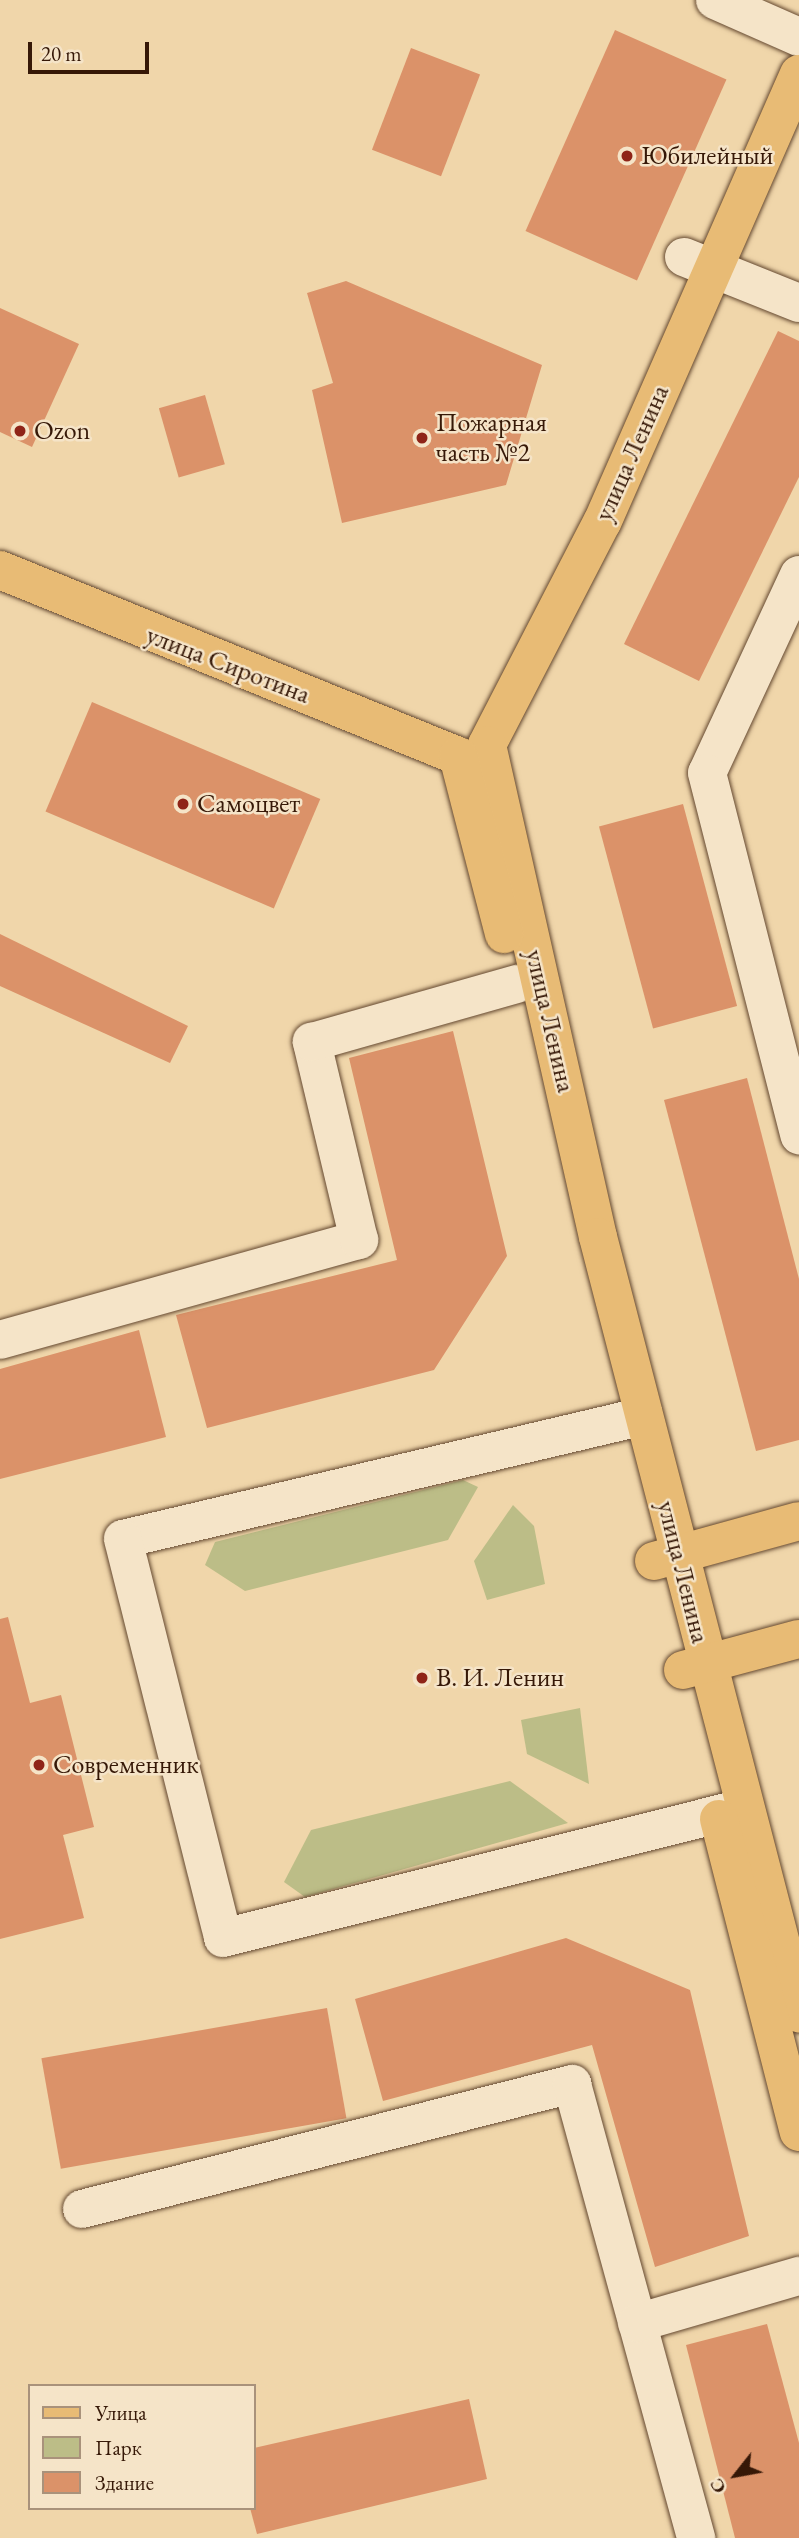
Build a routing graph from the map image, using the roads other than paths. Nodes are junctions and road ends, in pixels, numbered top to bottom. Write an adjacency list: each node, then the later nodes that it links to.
1 (715, 0): 2 (lane)
2 (799, 37)
3 (799, 74): 4 (main road, улица Ленина)
4 (699, 263): 5 (lane); 8 (main road, улица Ленина)
5 (799, 303)
6 (0, 570): 8 (main road, улица Сиротина)
7 (799, 575): 10 (lane)
8 (473, 751): 9 (main road); 12 (main road, улица Ленина)
9 (517, 984): 11 (lane); 12 (main road)
10 (799, 1135)
11 (0, 1340)
12 (631, 1419): 14 (main road, улица Ленина); 17 (lane)
13 (799, 1521): 14 (main road)
14 (666, 1557): 16 (main road, улица Ленина)
15 (799, 1639): 16 (main road)
16 (694, 1667): 17 (main road, улица Ленина)
17 (731, 1811): 18 (main road, улица Ленина); 19 (main road)
18 (799, 2013)
19 (799, 2132)
20 (82, 2209): 22 (lane)
21 (799, 2276): 22 (lane)
22 (637, 2323): 23 (lane)
23 (696, 2538)

